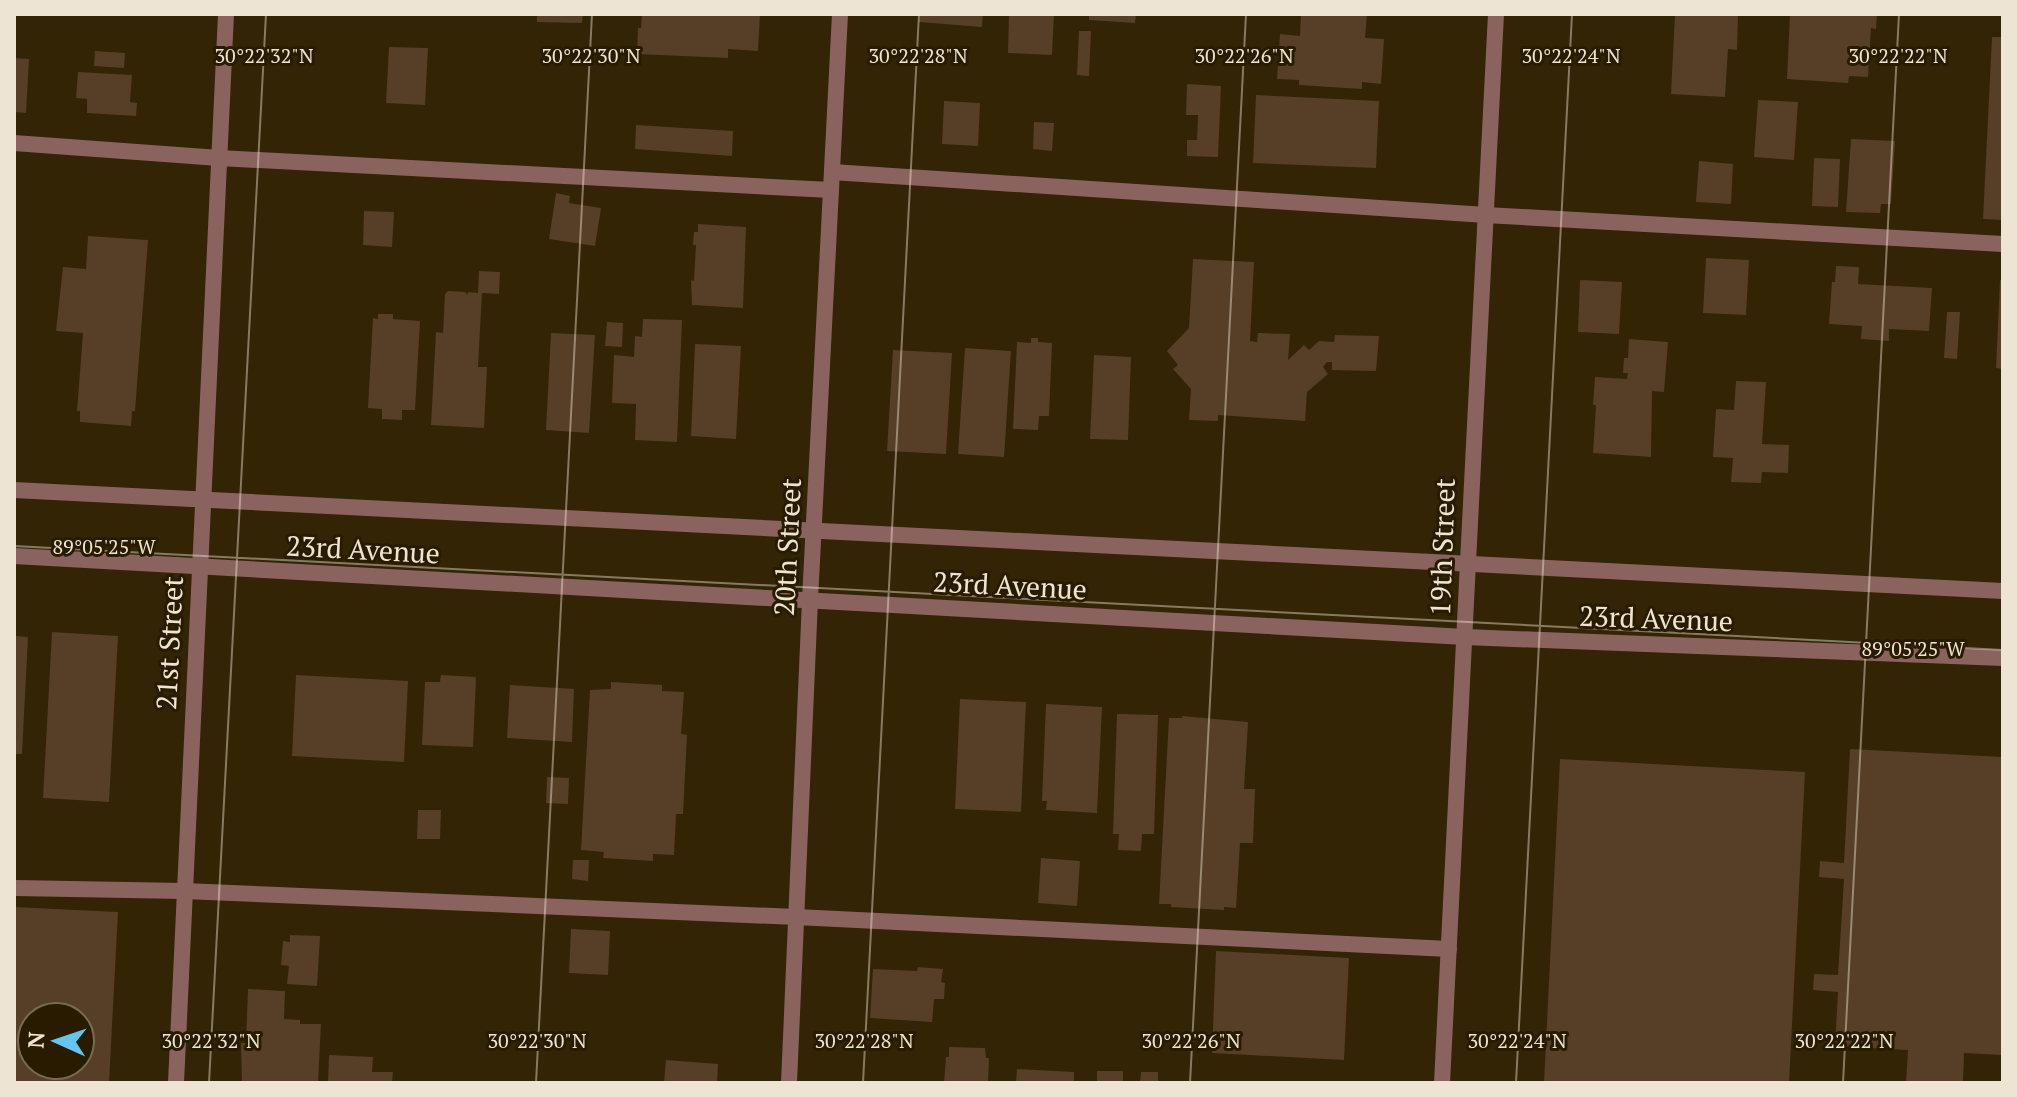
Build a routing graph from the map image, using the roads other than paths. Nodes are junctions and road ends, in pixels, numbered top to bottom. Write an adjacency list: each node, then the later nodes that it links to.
1 (226, 14): 5 (street, 21st Street)
2 (840, 14): 6 (street, 20th Street)
3 (1496, 14): 8 (street, 19th Street)
4 (14, 143): 5 (street)
5 (219, 158): 7 (street); 11 (street, 21st Street)
6 (832, 172): 7 (street, 20th Street); 8 (street)
7 (831, 190): 12 (street, 20th Street)
8 (1486, 215): 9 (street); 14 (street, 19th Street)
9 (2003, 244)
10 (14, 490): 11 (street, 23rd Avenue)
11 (202, 500): 12 (street, 23rd Avenue); 15 (street, 21st Street)
12 (813, 532): 14 (street, 23rd Avenue); 17 (street, 20th Street)
13 (14, 556): 15 (street, 23rd Avenue)
14 (1468, 562): 16 (street, 23rd Avenue); 18 (street, 19th Street)
15 (199, 565): 17 (street, 23rd Avenue); 21 (street, 21st Street)
16 (2003, 591)
17 (810, 600): 18 (street, 23rd Avenue); 22 (street, 20th Street)
18 (1465, 637): 19 (street, 23rd Avenue); 23 (street, 19th Street)
19 (2003, 658)
20 (14, 888): 21 (street)
21 (184, 891): 22 (street); 24 (street, 21st Street)
22 (796, 917): 23 (street); 25 (street, 20th Street)
23 (1449, 949): 26 (street, 19th Street)
24 (176, 1083)
25 (789, 1083)
26 (1442, 1083)

